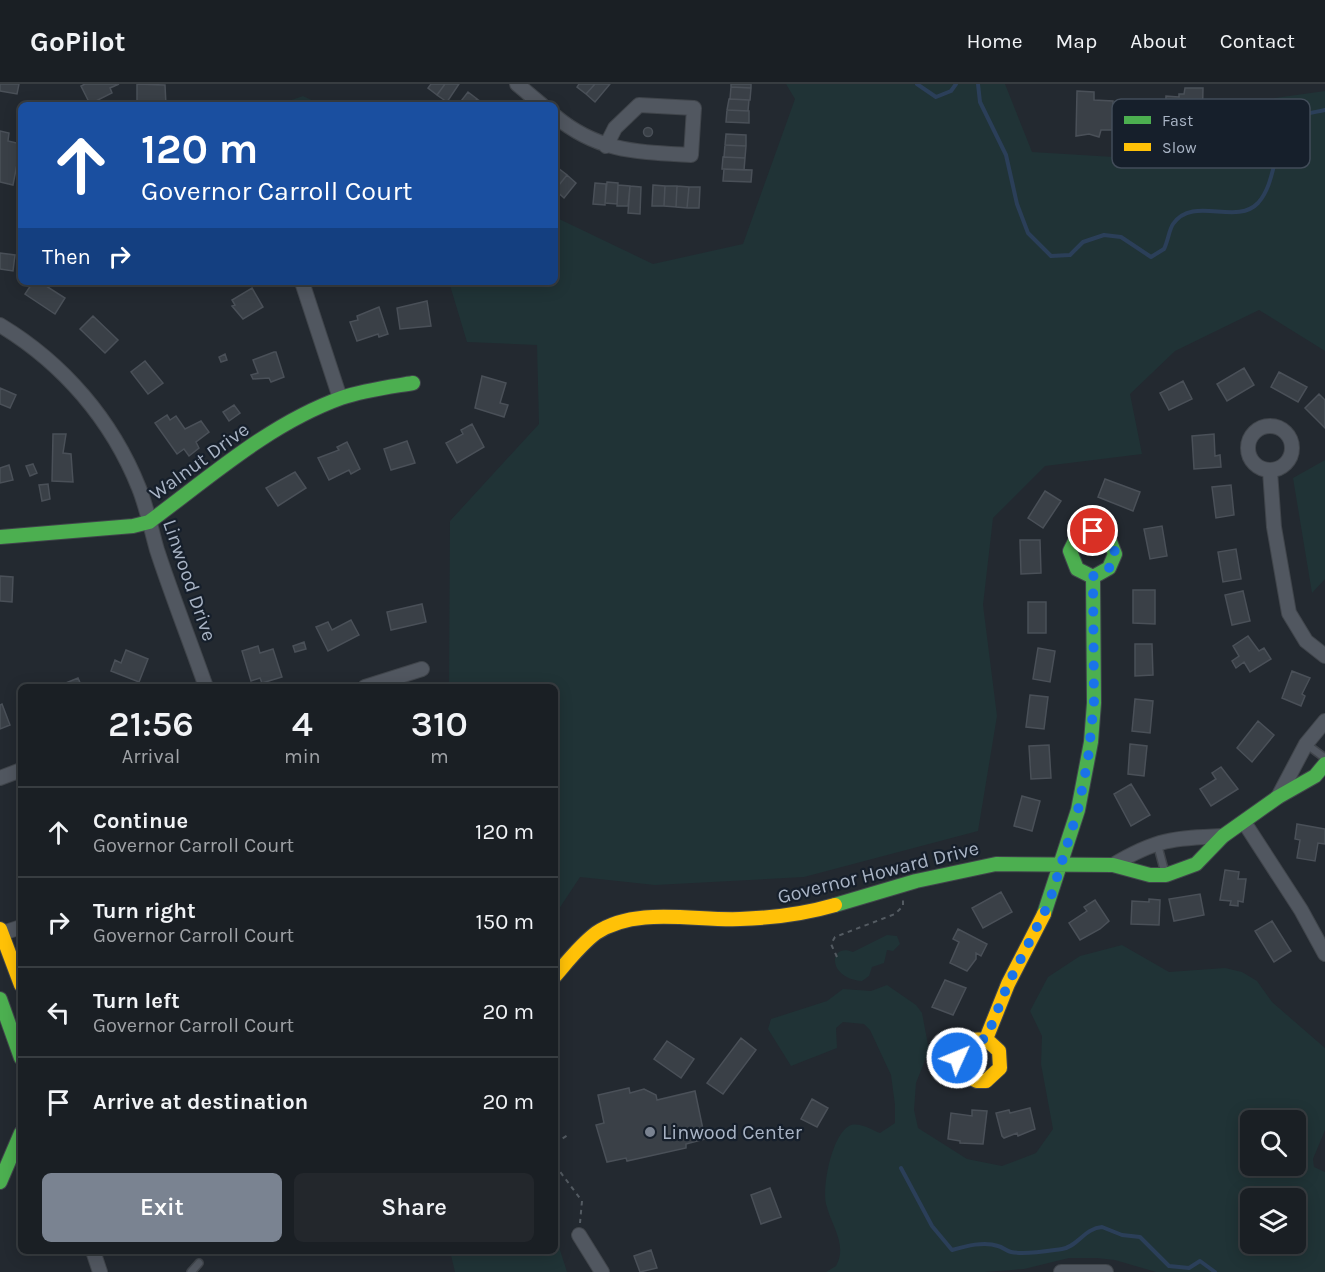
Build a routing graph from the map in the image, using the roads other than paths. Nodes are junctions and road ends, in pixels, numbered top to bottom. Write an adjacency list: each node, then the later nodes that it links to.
1 (517, 84): 2 (street)
2 (538, 102)
3 (558, 118): 4 (street)
4 (606, 146): 4 (street)
5 (303, 285): 8 (street)
6 (0, 325): 10 (street, Linwood Drive)
7 (412, 383): 8 (street, Walnut Drive)
8 (340, 398): 10 (street, Walnut Drive)
9 (1270, 471): 13 (street)
10 (149, 522): 11 (street, Walnut Drive); 15 (street, Linwood Drive)
11 (0, 537)
12 (1093, 576): 27 (street)
13 (1325, 656)
14 (422, 669): 16 (street)
15 (205, 684)
16 (374, 684)
17 (1325, 721): 18 (street, Governor Howard Drive)
18 (1306, 744): 19 (lane); 23 (street, Governor Howard Drive)
19 (1325, 758)
20 (1325, 764): 23 (street, Governor Howard Drive)
21 (18, 771): 22 (street)
22 (0, 778)
23 (1278, 798): 24 (street, Governor Howard Drive)
24 (1244, 822): 25 (street, Governor Howard Drive); 32 (street)
25 (1223, 836): 26 (street, Governor Howard Drive); 29 (street, Governor Howard Drive)
26 (1157, 843): 28 (street, Governor Howard Drive); 29 (lane)
27 (1061, 863): 28 (street, Governor Howard Drive); 33 (street, Governor Howard Drive); 36 (street)
28 (1113, 865): 29 (street, Governor Howard Drive)
29 (1166, 875)
30 (18, 928): 31 (street)
31 (1, 932): 34 (street)
32 (1325, 954)
33 (558, 973)
34 (18, 977)
35 (0, 999): 37 (street)
36 (986, 1039)
37 (18, 1050)
38 (18, 1140): 40 (street)
39 (18, 1159): 40 (street)
40 (0, 1183)
41 (579, 1235): 46 (street)
42 (94, 1254): 44 (street)
43 (199, 1263): 45 (lane)
44 (100, 1272)
45 (191, 1272)
46 (602, 1272)
47 (1062, 1272): 48 (street)
48 (1106, 1272)

